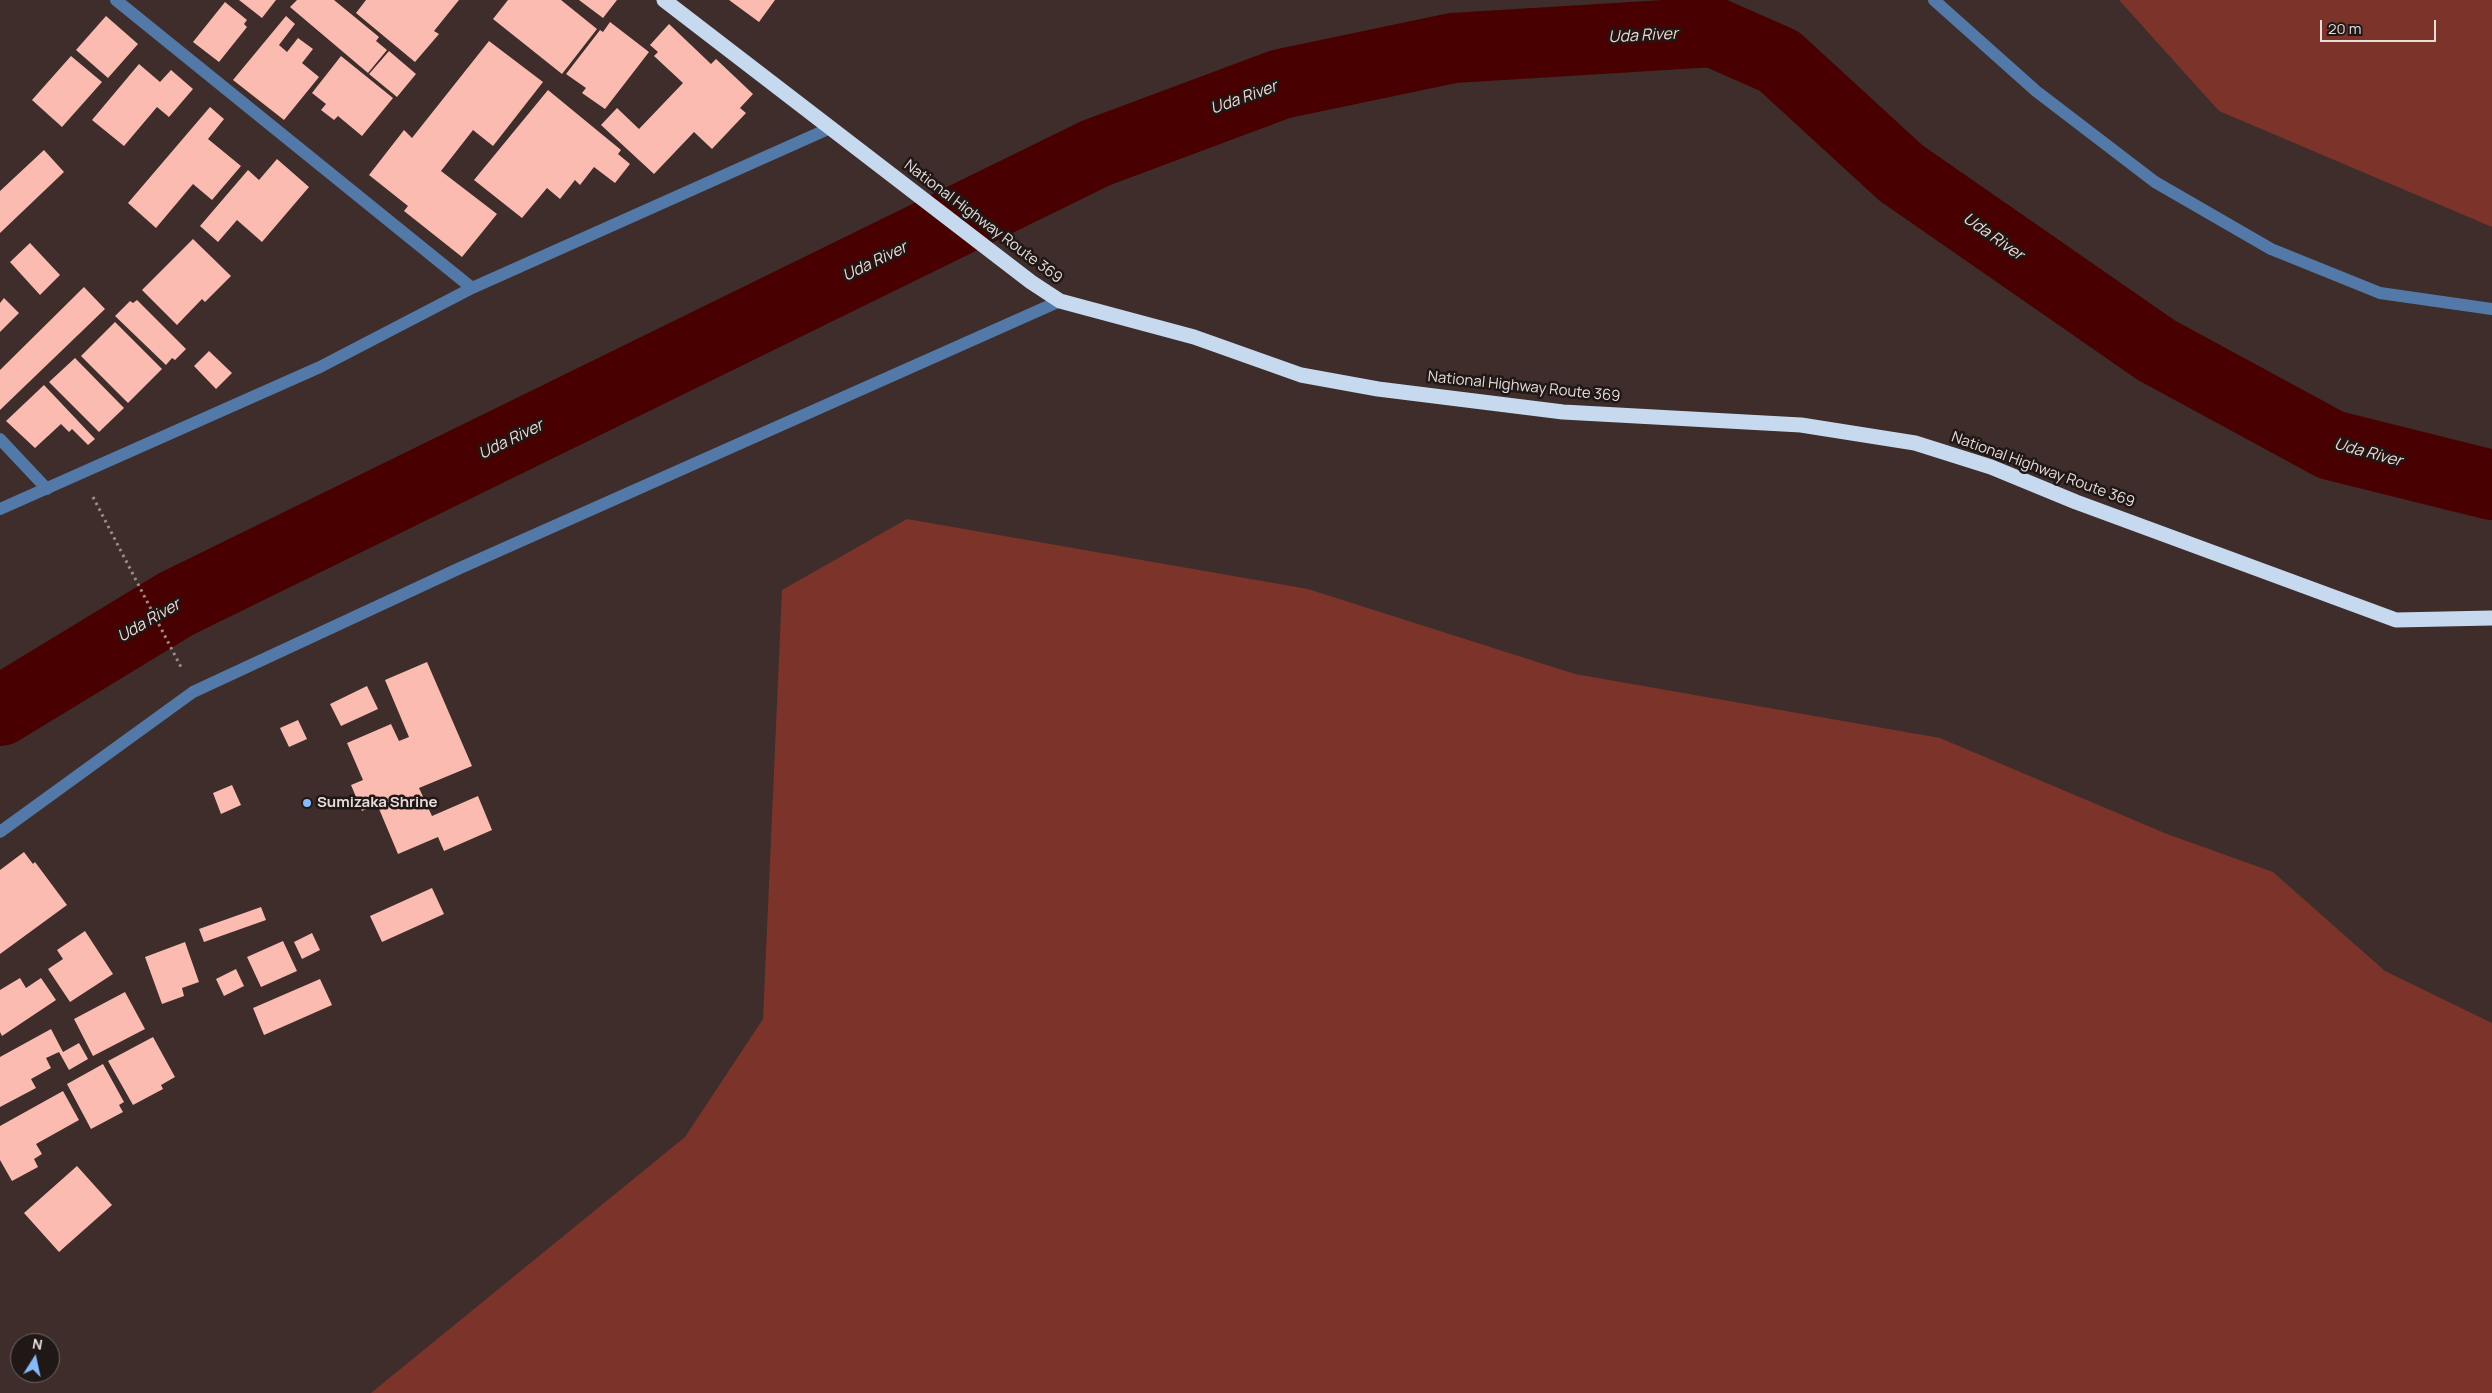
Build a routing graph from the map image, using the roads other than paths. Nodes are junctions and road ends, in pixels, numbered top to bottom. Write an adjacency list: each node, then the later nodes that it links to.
1 (116, 0): 5 (street)
2 (664, 0): 4 (highway, National Highway Route 369)
3 (1934, 0): 7 (street)
4 (828, 128): 5 (street); 6 (highway, National Highway Route 369)
5 (472, 288): 9 (street)
6 (1060, 301): 11 (highway, National Highway Route 369); 12 (street)
7 (2492, 309)
8 (0, 439): 9 (street)
9 (47, 489): 10 (street)
10 (0, 510)
11 (2492, 618)
12 (0, 832)

